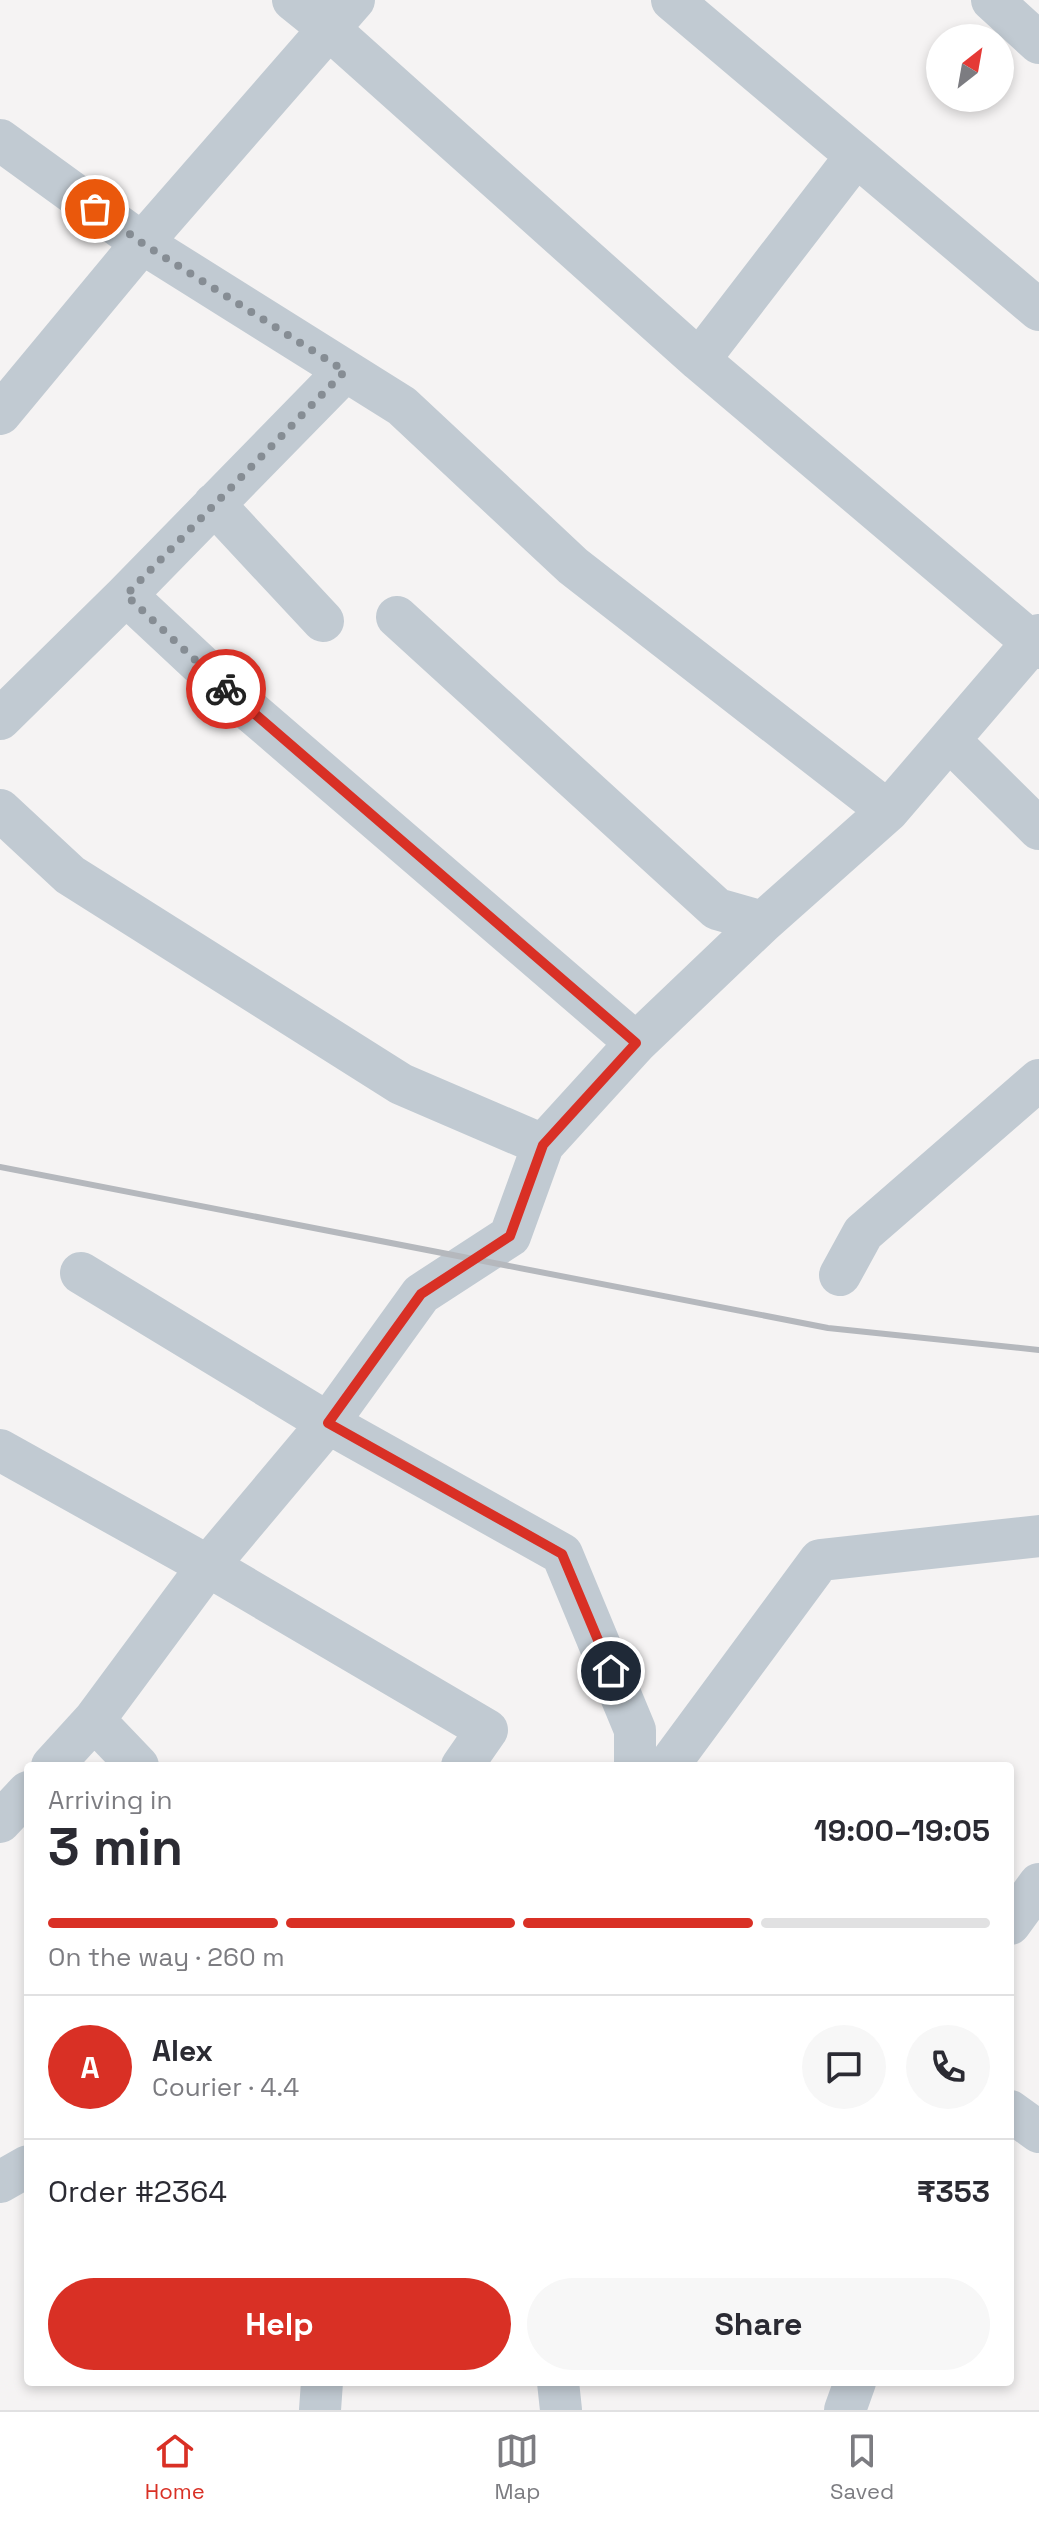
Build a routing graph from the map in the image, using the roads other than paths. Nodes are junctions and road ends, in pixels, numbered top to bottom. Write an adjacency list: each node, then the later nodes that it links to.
1 (293, 0): 4 (street)
2 (672, 0): 7 (street)
3 (992, 0): 5 (street)
4 (341, 14): 8 (street); 10 (street)
5 (1039, 43)
6 (0, 140): 8 (street)
7 (856, 156): 9 (street); 10 (street)
8 (142, 243): 11 (street); 12 (street)
9 (1039, 310)
10 (699, 360): 17 (street)
11 (345, 371): 13 (street); 21 (street)
12 (0, 414)
13 (214, 504): 14 (street); 16 (street)
14 (126, 595): 18 (street); 24 (street)
15 (397, 617): 23 (street)
16 (323, 621)
17 (1037, 641): 19 (street)
18 (0, 719)
19 (949, 740): 21 (street); 22 (street)
20 (0, 810): 26 (street)
21 (888, 811): 23 (street)
22 (1039, 829)
23 (763, 922): 24 (street)
24 (636, 1043): 26 (street)
25 (1039, 1080): 28 (street)
26 (543, 1145): 29 (street)
27 (81, 1273): 29 (street)
28 (840, 1275)
29 (328, 1423): 32 (street); 37 (street)
30 (0, 1450): 32 (street)
31 (1039, 1536): 38 (street)
32 (208, 1566): 33 (street); 36 (street)
33 (94, 1720): 34 (street); 35 (street)
34 (56, 1762)
35 (134, 1762)
36 (465, 1762)
37 (635, 1762)
38 (671, 1762)
39 (24, 1796): 40 (street)
40 (0, 1822)
41 (1039, 1884): 42 (street)
42 (1014, 1918)
43 (1014, 2114): 44 (street)
44 (1039, 2132)
45 (24, 2168): 46 (street)
46 (0, 2182)
47 (322, 2386): 50 (street)
48 (558, 2386): 51 (street)
49 (854, 2386): 52 (street)
50 (320, 2410)
51 (561, 2410)
52 (845, 2410)

